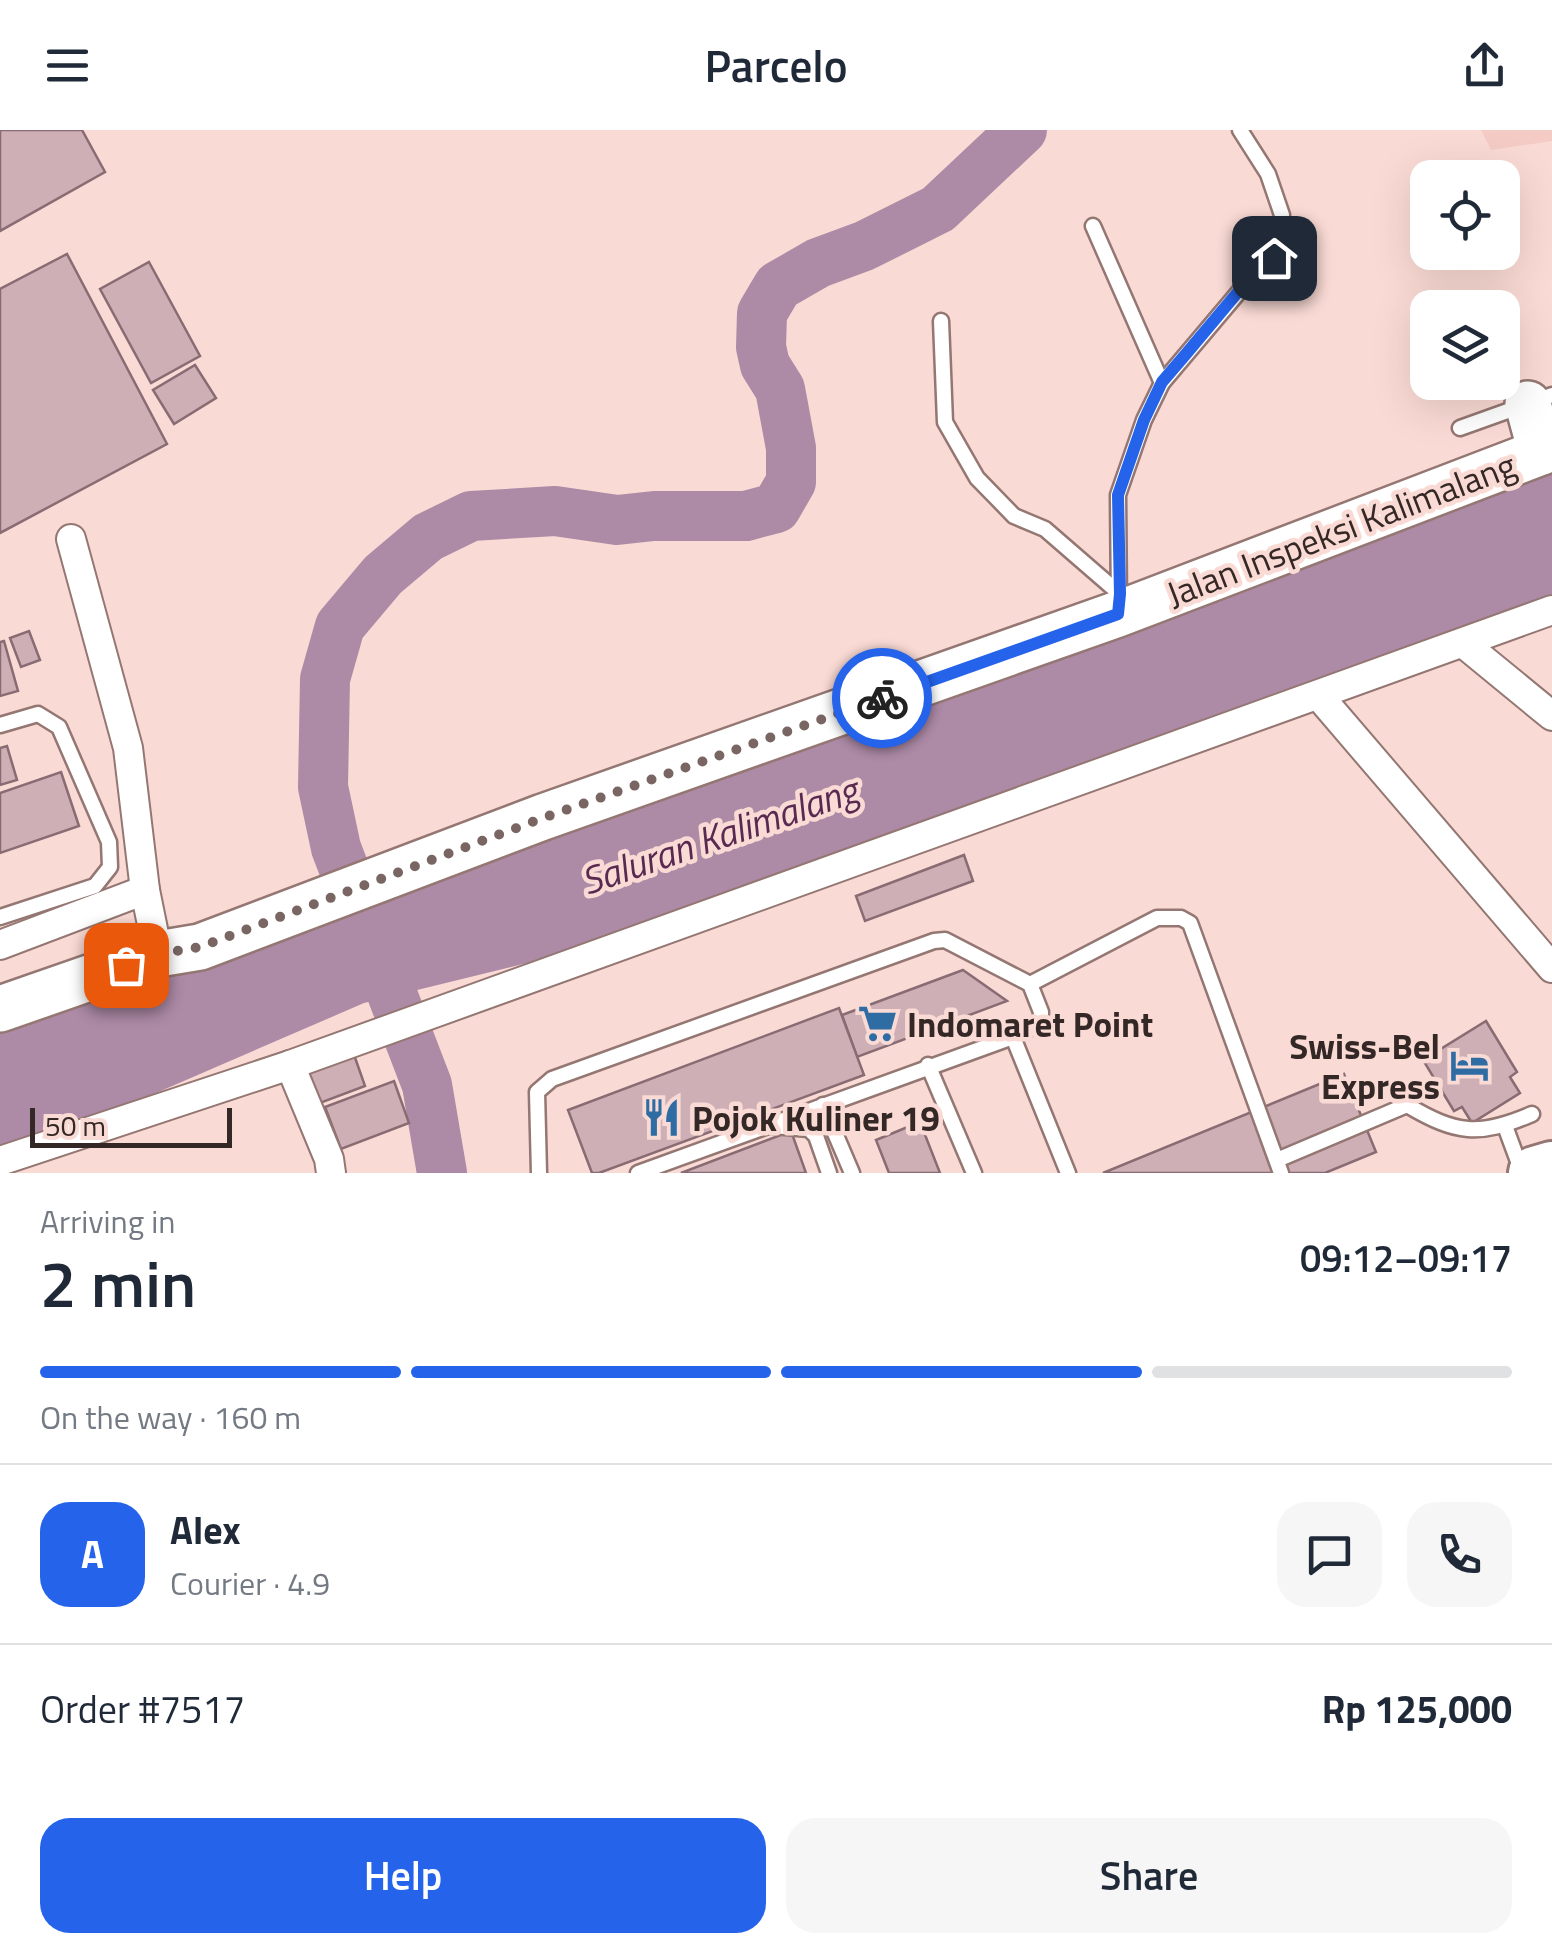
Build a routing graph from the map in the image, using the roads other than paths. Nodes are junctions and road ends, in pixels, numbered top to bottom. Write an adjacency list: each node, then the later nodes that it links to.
1 (1240, 130): 4 (lane)
2 (1093, 226): 4 (lane)
3 (942, 321): 9 (lane)
4 (1162, 382): 9 (lane)
5 (1540, 400): 6 (lane); 7 (main road)
6 (1460, 428)
7 (1547, 450): 9 (main road, Jalan Inspeksi Kalimalang)
8 (71, 539): 15 (street)
9 (1119, 604): 18 (main road, Jalan Inspeksi Kalimalang)
10 (1552, 610): 11 (street)
11 (1464, 643): 12 (street); 13 (street)
12 (1319, 696): 19 (street); 23 (street)
13 (1552, 716)
14 (0, 725): 16 (lane)
15 (144, 890): 17 (street); 18 (street)
16 (0, 917)
17 (0, 945)
18 (179, 950): 21 (main road, Jalan Inspeksi Kalimalang)
19 (1552, 968)
20 (1030, 984): 22 (lane); 30 (lane); 33 (lane)
21 (0, 1009)
22 (1014, 1037): 24 (lane); 38 (lane)
23 (290, 1065): 29 (street); 32 (street)
24 (928, 1066): 25 (lane); 37 (lane)
25 (824, 1104): 27 (lane); 36 (lane)
26 (1532, 1114): 28 (lane)
27 (767, 1125): 34 (lane); 35 (lane)
28 (1505, 1126): 30 (lane); 39 (lane)
29 (0, 1161)
30 (1279, 1166)
31 (1552, 1168): 40 (highway)
32 (332, 1173)
33 (538, 1173)
34 (638, 1173)
35 (829, 1173)
36 (852, 1173)
37 (974, 1173)
38 (1068, 1173)
39 (1522, 1173)
40 (1534, 1173)

